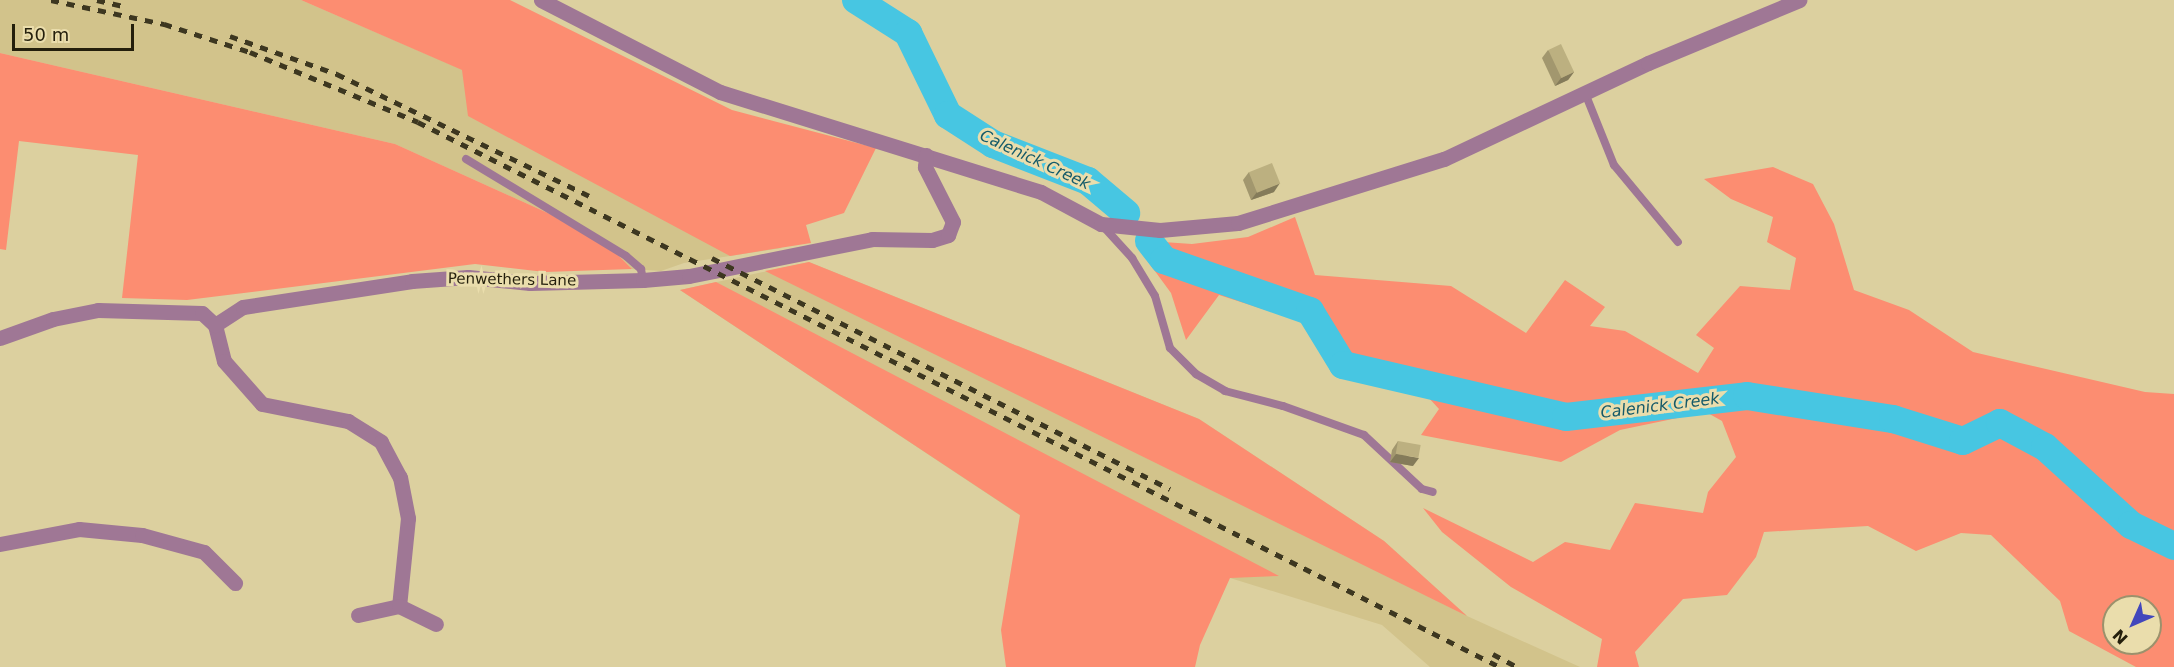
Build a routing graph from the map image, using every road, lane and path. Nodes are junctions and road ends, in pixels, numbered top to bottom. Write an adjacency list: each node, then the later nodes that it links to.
1 (541, 0): 4 (street)
2 (1799, 0): 3 (street)
3 (1585, 93): 6 (street); 7 (lane)
4 (926, 155): 6 (street); 8 (street, Penwethers Lane)
5 (466, 159): 8 (lane)
6 (1101, 224): 11 (lane)
7 (1678, 242)
8 (643, 280): 9 (street, Penwethers Lane)
9 (216, 325): 10 (street); 14 (street)
10 (0, 338)
11 (1433, 492)
12 (0, 544): 13 (street)
13 (235, 583)
14 (399, 606): 15 (street); 16 (street)
15 (358, 615)
16 (436, 624)

